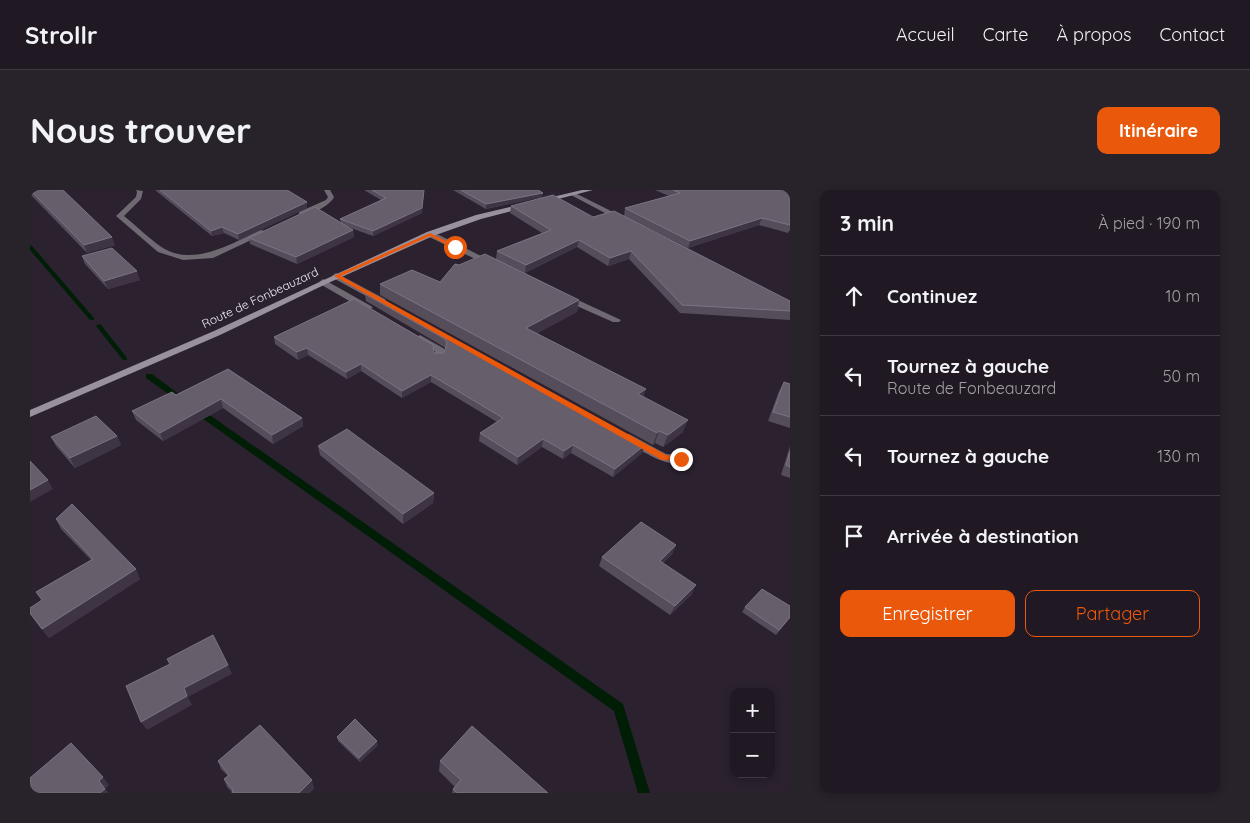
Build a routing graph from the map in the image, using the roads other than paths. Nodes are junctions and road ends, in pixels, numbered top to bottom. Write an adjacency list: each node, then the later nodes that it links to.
1 (139, 190): 7 (street)
2 (327, 190): 5 (street)
3 (590, 190): 4 (street, Route de Fonbeauzard)
4 (573, 194): 6 (street); 8 (street, Route de Fonbeauzard)
5 (295, 218)
6 (635, 225)
7 (270, 229)
8 (430, 234): 9 (street); 10 (street, Route de Fonbeauzard)
9 (500, 267)
10 (336, 276): 11 (street, Route de Fonbeauzard); 13 (street)
11 (323, 282): 14 (street); 18 (street, Route de Fonbeauzard)
12 (553, 292): 15 (street)
13 (388, 304)
14 (373, 311)
15 (616, 320)
16 (415, 335): 17 (street)
17 (438, 358)
18 (30, 414)
19 (621, 434): 20 (street)
20 (681, 459)

